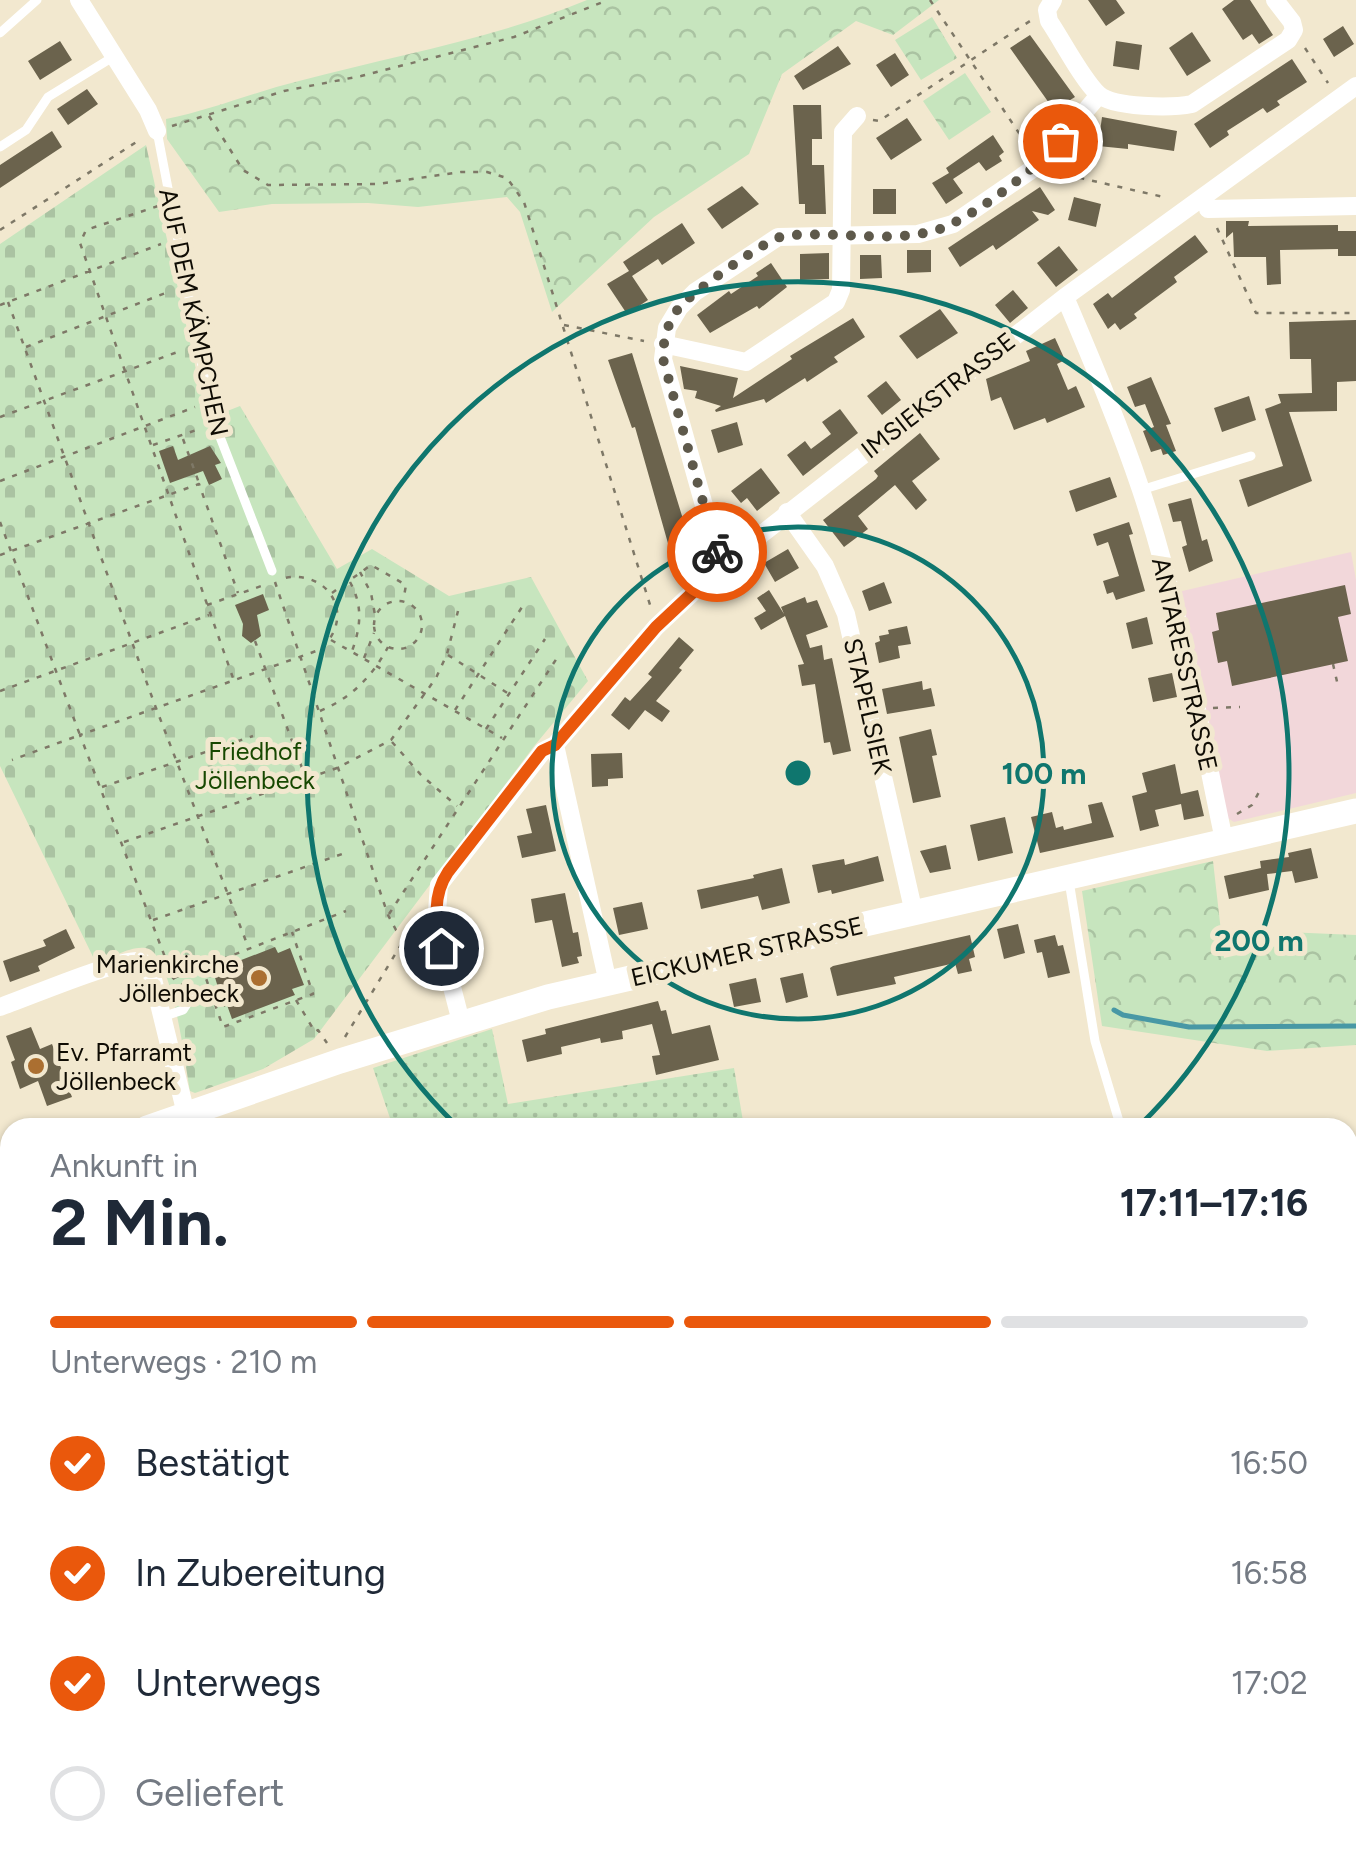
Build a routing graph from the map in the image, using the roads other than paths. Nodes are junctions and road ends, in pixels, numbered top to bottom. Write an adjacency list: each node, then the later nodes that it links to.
1 (37, 0): 5 (lane)
2 (79, 0): 6 (street, AUF DEM KÄMPCHEN)
3 (1275, 0): 8 (street)
4 (1050, 5): 8 (street)
5 (0, 32)
6 (114, 56): 10 (street, AUF DEM KÄMPCHEN); 11 (lane)
7 (1356, 86): 15 (street, IMSIEKSTRASSE)
8 (1099, 95): 14 (street)
9 (857, 116): 14 (street)
10 (156, 132): 21 (lane, AUF DEM KÄMPCHEN)
11 (0, 147)
12 (1356, 206): 13 (street)
13 (1208, 209)
14 (843, 235): 16 (street); 16 (street)
15 (1065, 297): 18 (street, ANTARESSTRASSE); 19 (street, IMSIEKSTRASSE)
16 (663, 344): 20 (street)
17 (1251, 456): 18 (lane)
18 (1141, 490): 24 (street, ANTARESSTRASSE)
19 (787, 512): 20 (street, IMSIEKSTRASSE); 26 (street, STAPELSIEK)
20 (721, 566): 22 (street, IMSIEKSTRASSE)
21 (273, 576)
22 (555, 745): 27 (street); 31 (street, IMSIEKSTRASSE)
23 (1356, 811): 24 (main road, EICKUMER STRASSE)
24 (1223, 834): 25 (main road, EICKUMER STRASSE)
25 (1068, 877): 26 (main road, EICKUMER STRASSE); 34 (lane)
26 (914, 913): 27 (main road, EICKUMER STRASSE)
27 (608, 983): 31 (main road, EICKUMER STRASSE)
28 (194, 993): 30 (lane)
29 (1, 1003): 30 (street)
30 (162, 1017): 32 (street)
31 (461, 1022): 32 (main road, EICKUMER STRASSE)
32 (186, 1114): 33 (main road, EICKUMER STRASSE)
33 (175, 1118)
34 (1117, 1118)

